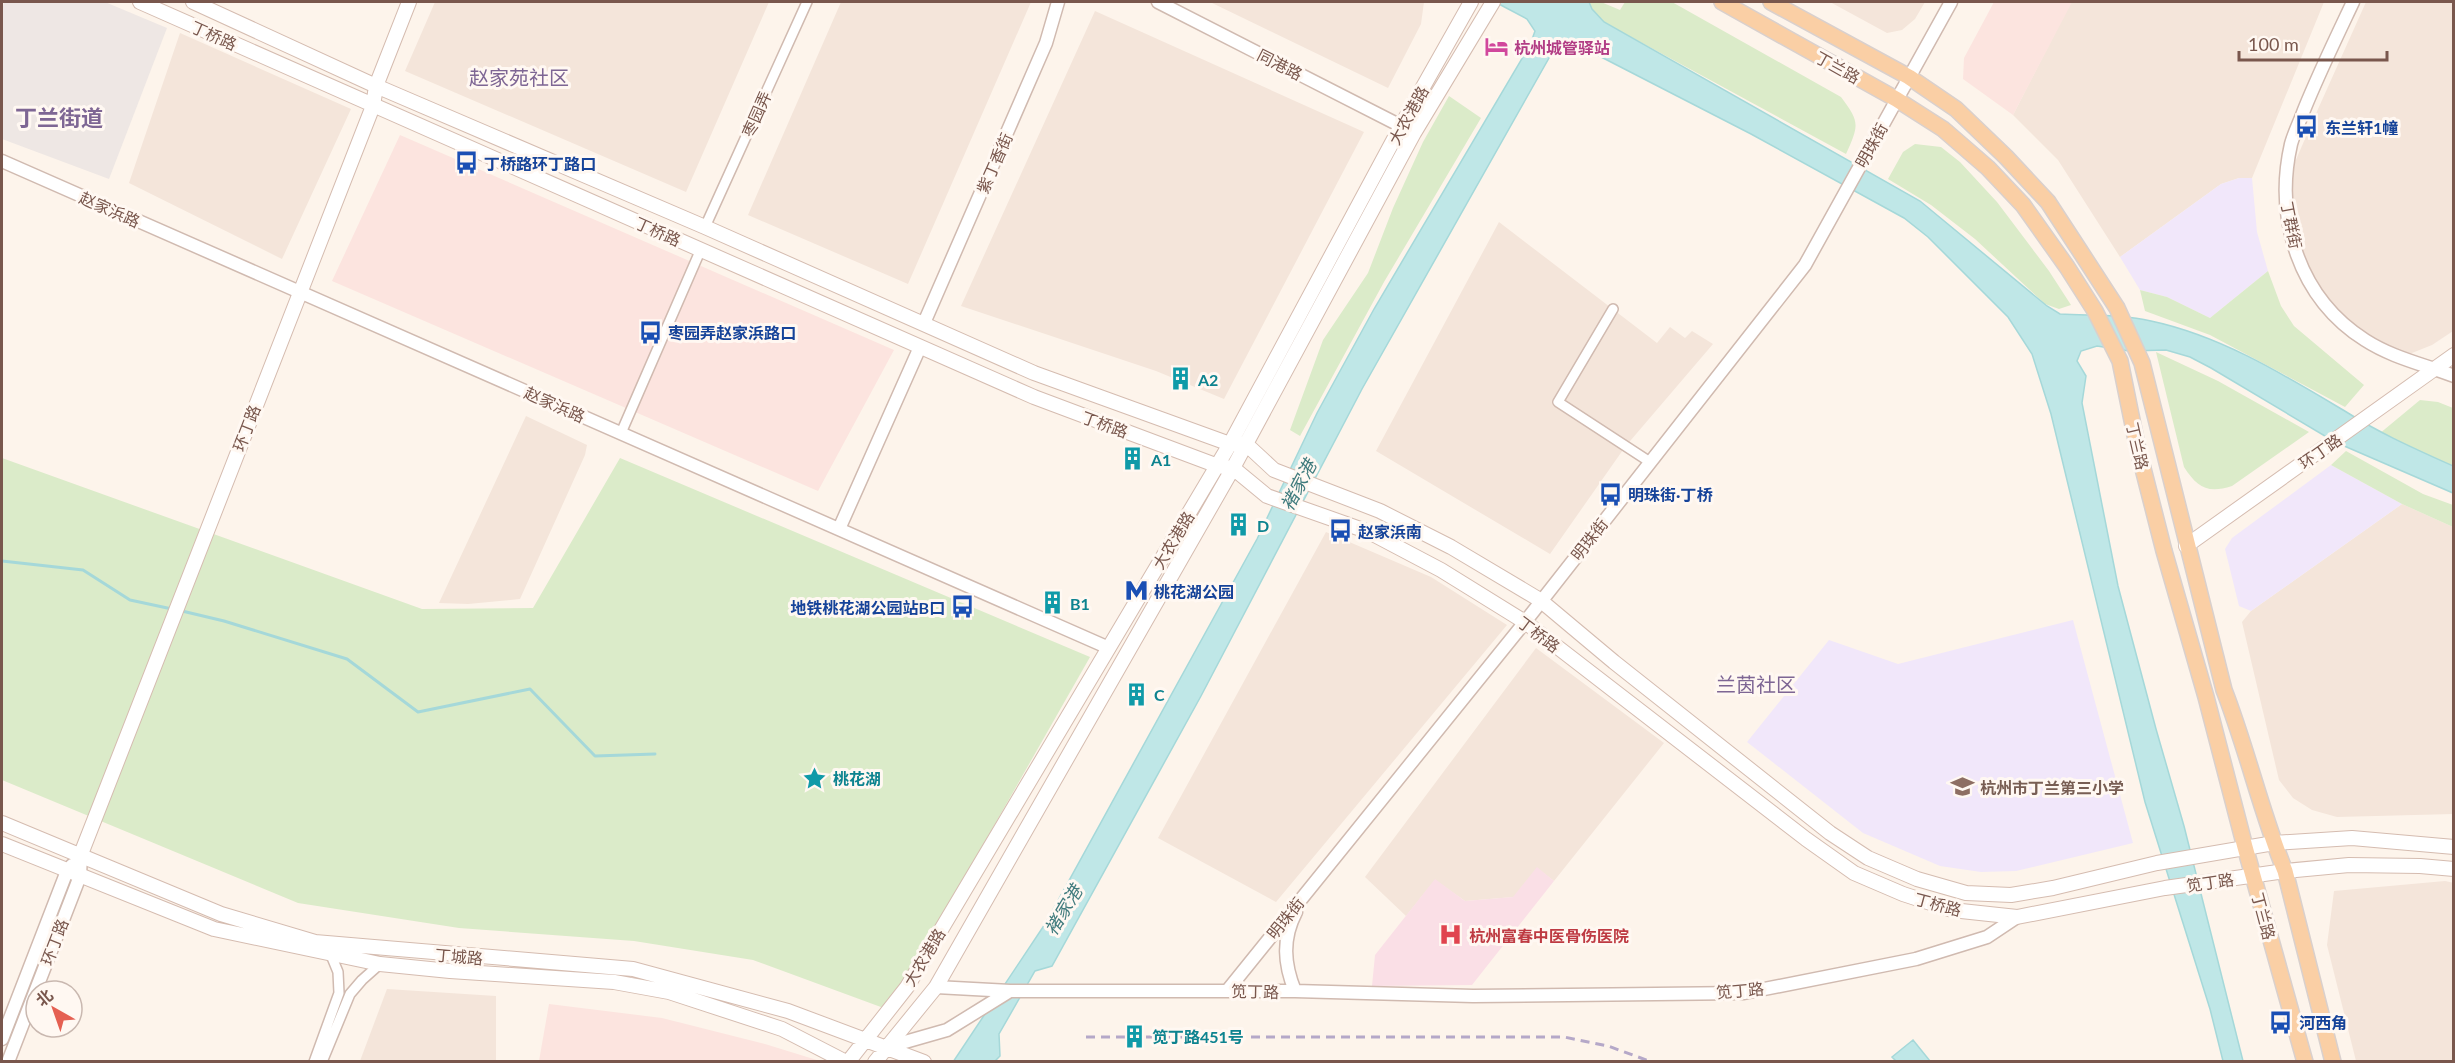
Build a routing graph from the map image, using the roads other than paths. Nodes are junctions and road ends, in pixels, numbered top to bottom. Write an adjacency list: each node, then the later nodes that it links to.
1 (140, 2): 16 (main road, 丁桥路)
2 (193, 2): 14 (main road, 丁桥路)
3 (409, 2): 14 (main road, 环丁路)
4 (807, 2): 19 (street, 枣园弄)
5 (1058, 2): 23 (street, 紫丁香街)
6 (1158, 2): 17 (street, 同港路)
7 (1471, 2): 17 (main road, 大农港路)
8 (1493, 2): 30 (main road, 大农港路)
9 (1722, 2): 15 (main road, 丁兰路)
10 (1771, 2): 13 (main road, 丁兰路)
11 (1951, 2): 13 (street, 明珠街)
12 (2353, 2): 26 (street, 丁群街)
13 (1908, 77): 15 (street, 明珠街); 35 (main road, 丁兰路)
14 (376, 86): 16 (main road, 环丁路); 19 (main road, 丁桥路)
15 (1896, 99): 31 (street, 明珠街); 42 (main road, 丁兰路)
16 (374, 106): 20 (main road, 丁桥路); 21 (main road, 环丁路)
17 (1401, 126): 29 (main road, 大农港路)
18 (2, 161): 21 (street, 赵家浜路)
19 (705, 227): 23 (main road, 丁桥路)
20 (701, 249): 24 (main road, 丁桥路); 28 (street)
21 (299, 292): 28 (street, 赵家浜路); 44 (main road, 环丁路)
22 (1613, 309): 31 (street)
23 (924, 323): 29 (main road, 丁桥路)
24 (920, 347): 32 (main road, 丁桥路); 34 (street)
25 (2454, 355): 26 (main road, 环丁路)
26 (2434, 369): 27 (street, 丁群街); 35 (main road, 环丁路)
27 (2454, 376)
28 (621, 433): 34 (street, 赵家浜路)
29 (1230, 444): 30 (main road, 丁桥路); 32 (main road, 大农港路)
30 (1246, 444): 33 (main road, 大农港路); 36 (main road, 丁桥路)
31 (1650, 462): 36 (street, 明珠街)
32 (1218, 466): 33 (main road, 丁桥路); 38 (main road, 大农港路)
33 (1233, 468): 37 (main road, 丁桥路); 54 (main road, 大农港路)
34 (839, 529): 38 (street, 赵家浜路)
35 (2186, 546): 40 (main road, 丁兰路)
36 (1540, 600): 37 (street, 明珠街); 49 (main road, 丁桥路)
37 (1525, 622): 50 (street, 明珠街); 51 (main road, 丁桥路)
38 (1109, 648): 59 (main road, 大农港路)
39 (2, 823): 44 (main road, 丁城路)
40 (2274, 843): 42 (main road, 笕丁路); 43 (main road, 笕丁路); 46 (main road, 丁兰路)
41 (2, 844): 47 (main road, 丁城路)
42 (2245, 847): 48 (main road, 丁兰路); 49 (main road, 笕丁路)
43 (2454, 847)
44 (81, 854): 47 (street, 环丁路); 59 (main road, 丁城路)
45 (2454, 870): 46 (main road, 笕丁路)
46 (2285, 871): 48 (main road, 笕丁路); 68 (main road, 丁兰路)
47 (73, 874): 52 (main road, 丁城路); 58 (street, 环丁路); 61 (street, 环丁路)
48 (2253, 875): 51 (main road, 笕丁路); 67 (main road, 丁兰路)
49 (2053, 888)
50 (1306, 892): 56 (street, 明珠街); 57 (street)
51 (2017, 917): 57 (street, 笕丁路)
52 (331, 955): 53 (main road, 丁城路); 62 (street)
53 (380, 964): 63 (street); 64 (main road, 丁城路)
54 (936, 987): 55 (street, 笕丁路); 60 (main road, 大农港路)
55 (1010, 991): 56 (street, 笕丁路); 60 (street)
56 (1227, 991): 57 (street, 笕丁路)
57 (1295, 991)
58 (2, 1039)
59 (865, 1041): 60 (main road, 丁城路); 64 (main road, 大农港路)
60 (884, 1048): 65 (main road, 大农港路); 66 (main road, 丁城路)
61 (8, 1062)
62 (314, 1062)
63 (322, 1062)
64 (847, 1062)
65 (875, 1062)
66 (924, 1062)
67 (2305, 1062)
68 (2333, 1062)

